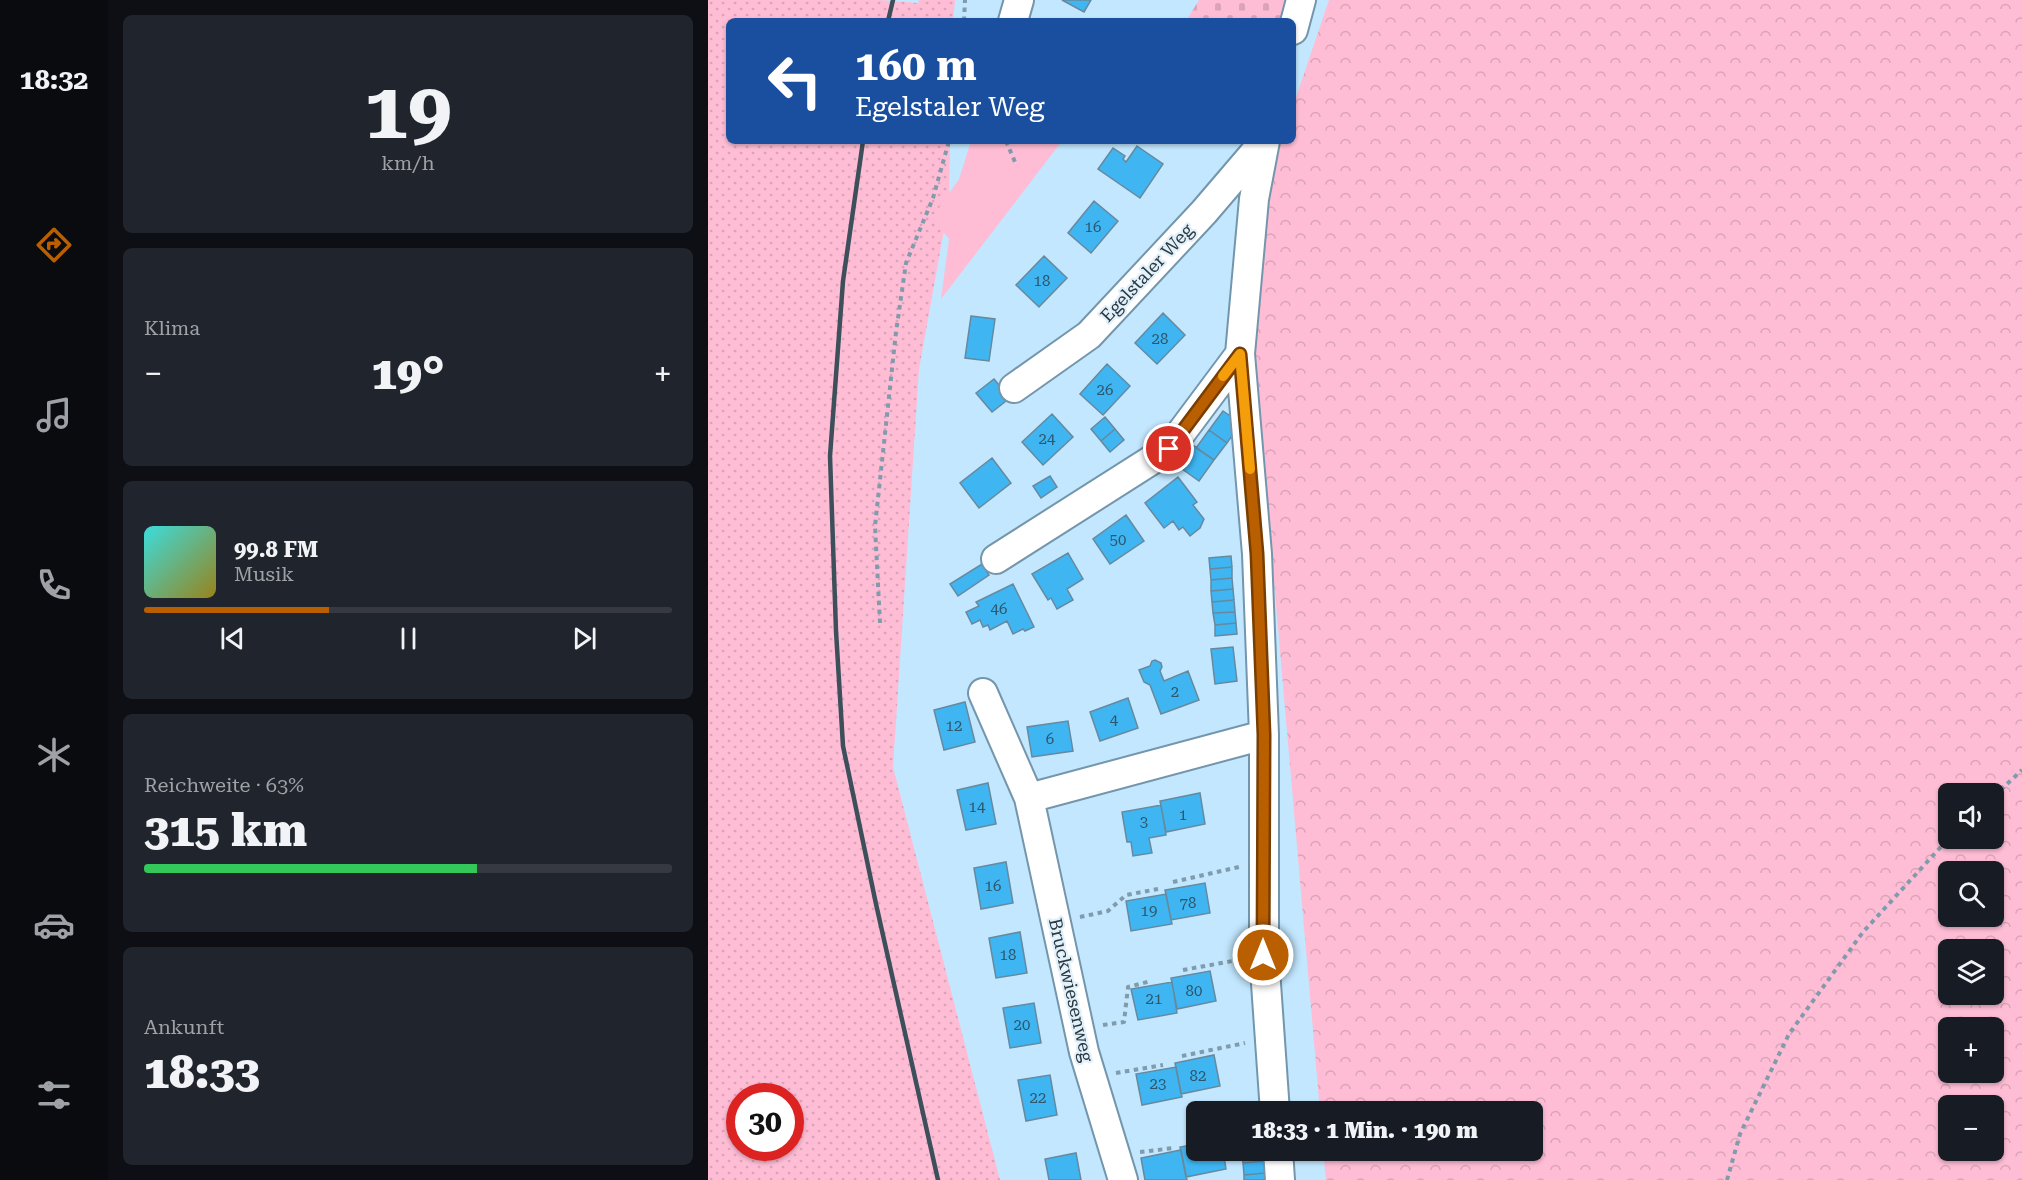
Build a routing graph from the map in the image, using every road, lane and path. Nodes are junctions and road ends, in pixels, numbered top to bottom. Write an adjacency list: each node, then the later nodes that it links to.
1 (965, 0): 4 (path)
2 (1019, 0): 5 (street)
3 (1300, 0): 6 (street)
4 (964, 18)
5 (1014, 18)
6 (1296, 18)
7 (948, 144): 15 (path)
8 (1007, 144): 11 (path)
9 (1262, 144): 13 (street, Egelstaler Weg)
10 (1264, 144): 12 (street, Egelstaler Weg)
11 (1015, 162)
12 (1240, 354): 14 (street); 17 (street, Egelstaler Weg)
13 (1014, 388)
14 (996, 559)
15 (880, 623)
16 (983, 693): 20 (street, Bruckwiesenweg)
17 (1264, 735): 20 (street); 22 (street, Egelstaler Weg)
18 (2022, 770): 19 (path)
19 (2004, 787)
20 (1029, 798): 25 (street, Bruckwiesenweg)
21 (1939, 849): 38 (path)
22 (1263, 862): 23 (path); 26 (street, Egelstaler Weg)
23 (1173, 882)
24 (1158, 889): 25 (path)
25 (1056, 923): 29 (street, Bruckwiesenweg)
26 (1263, 955): 27 (path); 30 (street, Egelstaler Weg)
27 (1183, 970)
28 (1151, 981): 29 (path)
29 (1079, 1028): 33 (street, Bruckwiesenweg)
30 (1269, 1039): 31 (path); 34 (street, Egelstaler Weg)
31 (1182, 1056)
32 (1163, 1065): 33 (path)
33 (1091, 1076): 36 (street, Bruckwiesenweg)
34 (1274, 1101)
35 (1279, 1161): 37 (street)
36 (1123, 1180)
37 (1280, 1180)
38 (1727, 1180)

